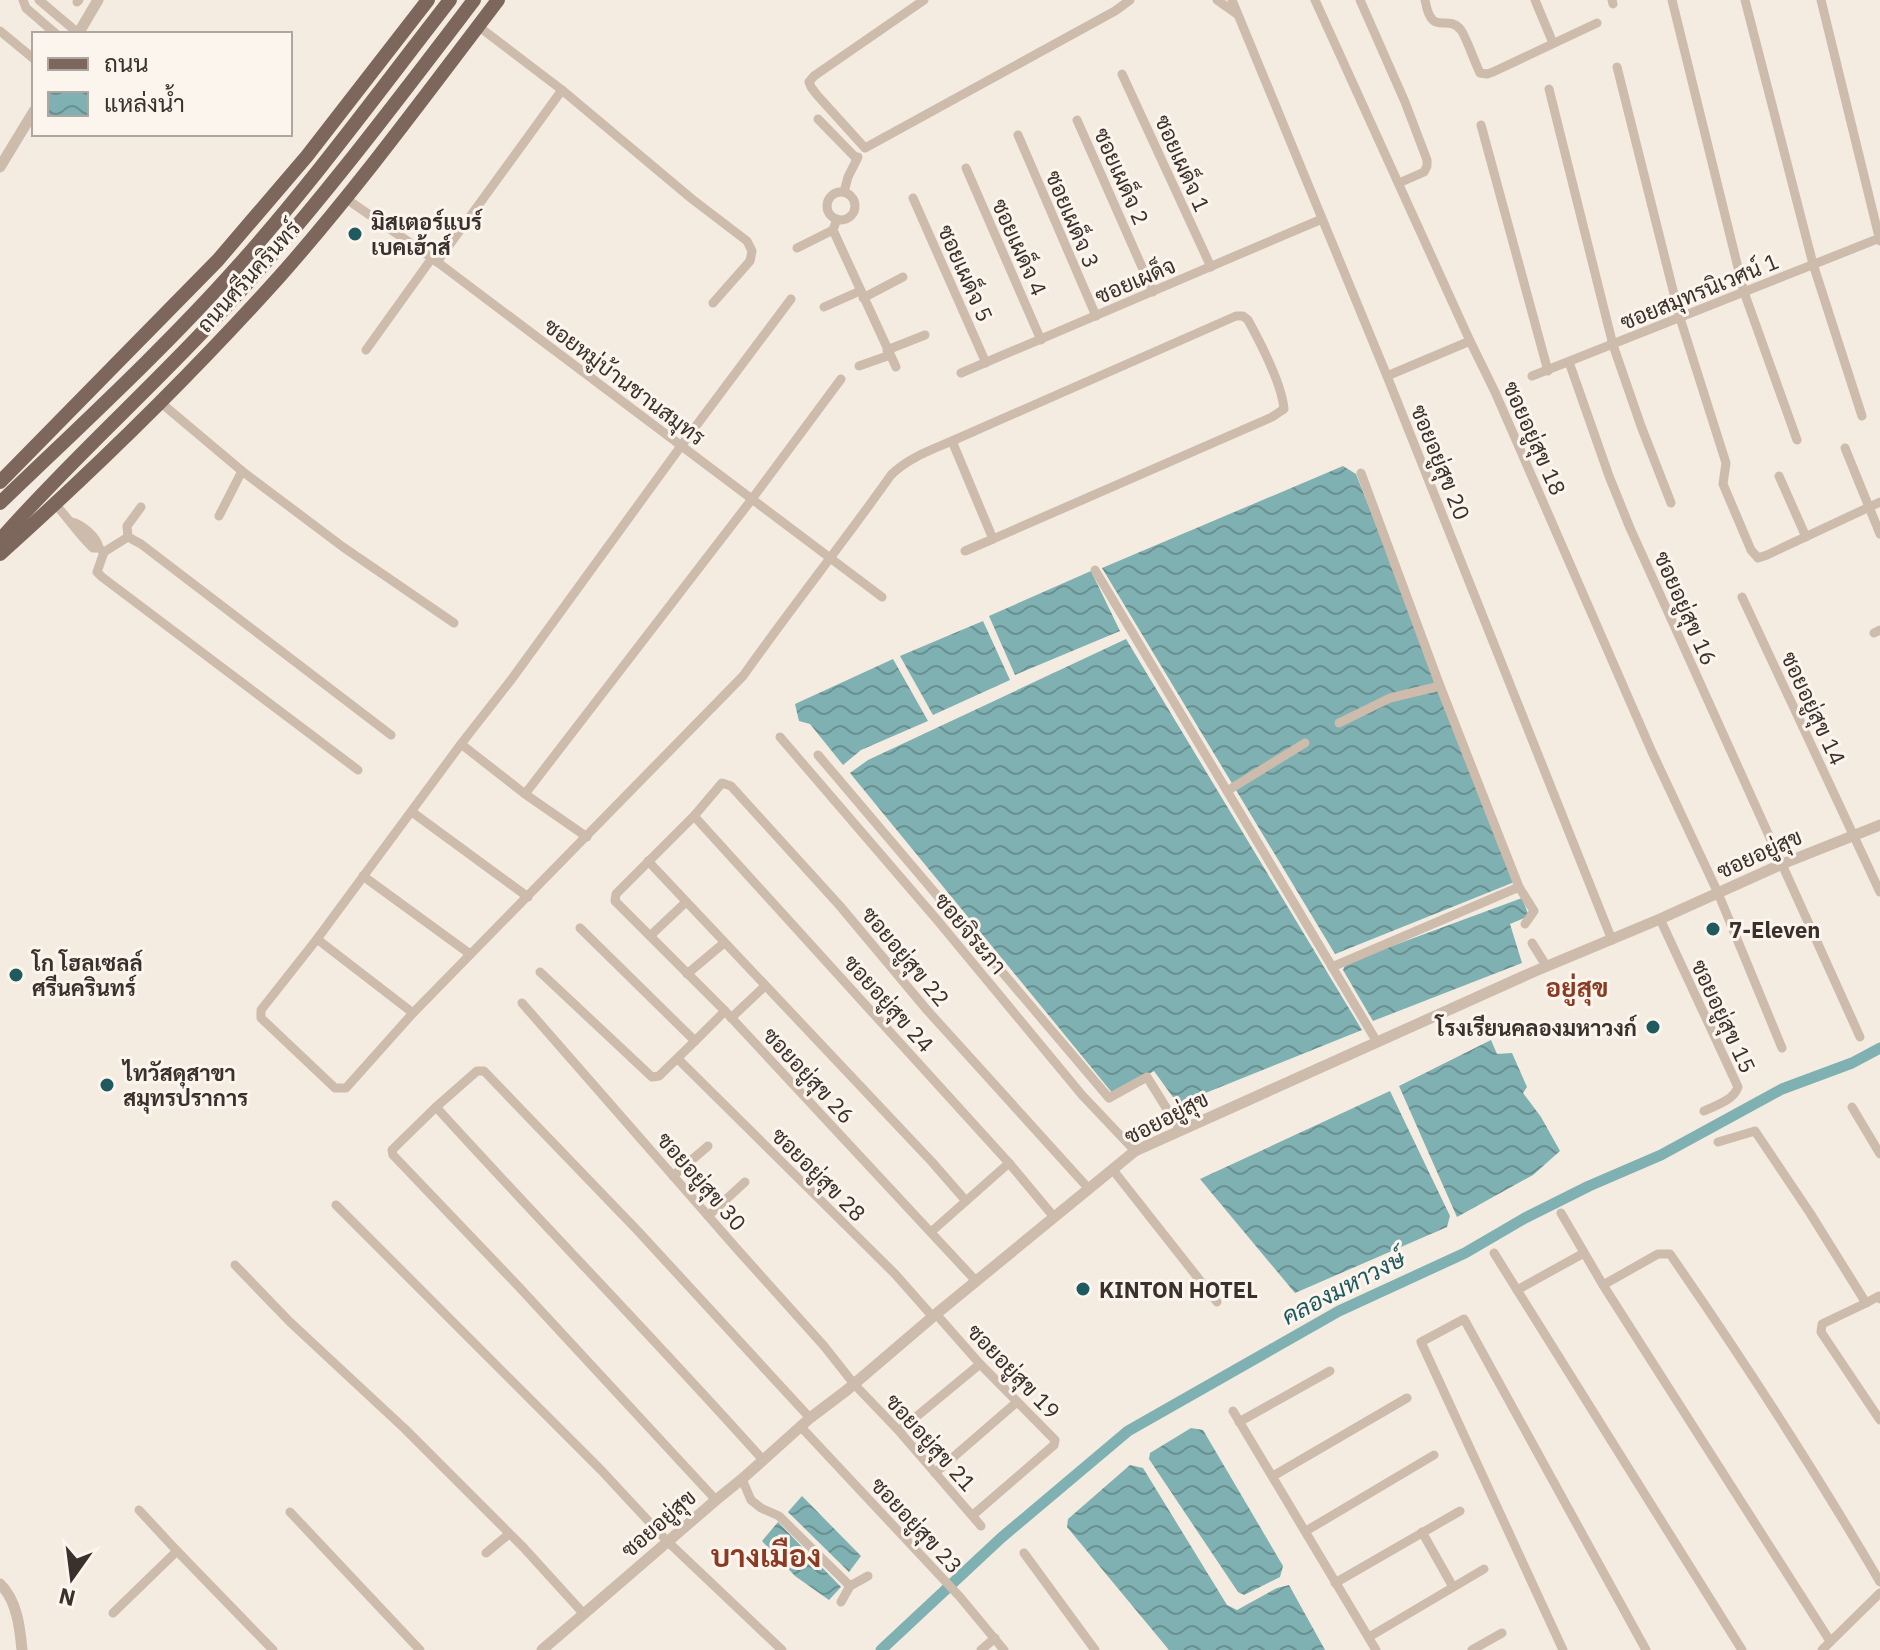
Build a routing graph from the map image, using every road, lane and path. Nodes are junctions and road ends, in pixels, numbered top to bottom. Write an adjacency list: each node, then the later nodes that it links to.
1 (23, 0): 23 (street)
2 (39, 0): 24 (street)
3 (98, 0): 25 (street)
4 (428, 0): 27 (main road, ถนนศรีนครินทร์)
5 (450, 0): 91 (main road, ถนนศรีนครินทร์)
6 (474, 0): 101 (main road, ถนนศรีนครินทร์)
7 (498, 0): 21 (main road, ถนนศรีนครินทร์)
8 (924, 0): 39 (street)
9 (1130, 0): 39 (street)
10 (1217, 0): 19 (street)
11 (1232, 0): 19 (street, ซอยอยู่สุข 20)
12 (1315, 0): 43 (street, ซอยอยู่สุข 18)
13 (1360, 0): 43 (street)
14 (1425, 0): 26 (street)
15 (1535, 0): 26 (street)
16 (1672, 0): 57 (street)
17 (1745, 0): 53 (street)
18 (1821, 0): 50 (street)
19 (1240, 16): 48 (street, ซอยอยู่สุข 20)
20 (1597, 23): 26 (street)
21 (478, 26): 31 (main road, ถนนศรีนครินทร์); 33 (street)
22 (0, 31): 28 (street)
23 (54, 32)
24 (76, 32)
25 (79, 32)
26 (1553, 43)
27 (387, 53): 31 (main road); 88 (main road, ถนนศรีนครินทร์)
28 (32, 57)
29 (1617, 67): 63 (street)
30 (1122, 74): 54 (street, ซอยเผด็จ 1)
31 (432, 85): 45 (main road, ถนนศรีนครินทร์)
32 (1549, 89): 67 (street)
33 (562, 90): 52 (street); 60 (street)
34 (32, 114): 41 (street)
35 (818, 119): 40 (street)
36 (1077, 120): 56 (street, ซอยเผด็จ 2)
37 (1481, 125): 74 (street)
38 (1018, 135): 62 (street, ซอยเผด็จ 3)
39 (865, 148): 40 (street)
40 (857, 159): 44 (street)
41 (1, 163)
42 (966, 168): 65 (street, ซอยเผด็จ 4)
43 (1399, 183): 66 (street, ซอยอยู่สุข 18)
44 (844, 192): 47 (street); 47 (street)
45 (345, 198): 52 (street, ซอยหมู่บ้านชานสมุทร); 79 (main road, ถนนศรีนครินทร์)
46 (913, 198): 71 (street, ซอยเผด็จ 5)
47 (837, 219): 49 (street)
48 (1322, 219): 54 (street, ซอยเผด็จ); 76 (street, ซอยอยู่สุข 20)
49 (833, 230): 51 (street); 58 (street)
50 (1880, 239): 53 (street, ซอยสมุทรนิเวศน์ 1)
51 (797, 248)
52 (435, 260): 68 (street); 83 (street, ซอยหมู่บ้านชานสมุทร)
53 (1813, 264): 57 (street, ซอยสมุทรนิเวศน์ 1); 80 (street)
54 (1211, 267): 56 (street, ซอยเผด็จ)
55 (903, 277): 58 (street)
56 (1153, 292): 62 (street, ซอยเผด็จ)
57 (1744, 292): 63 (street, ซอยสมุทรนิเวศน์ 1); 81 (street)
58 (861, 294): 61 (street); 69 (street)
59 (791, 299): 83 (street)
60 (713, 303)
61 (824, 307)
62 (1096, 316): 65 (street, ซอยเผด็จ)
63 (1680, 318): 67 (street, ซอยสมุทรนิเวศน์ 1); 99 (street)
64 (925, 335): 69 (street)
65 (1041, 340): 71 (street, ซอยเผด็จ)
66 (1470, 341): 76 (street); 130 (street, ซอยอยู่สุข 18)
67 (1613, 345): 70 (street, ซอยสมุทรนิเวศน์ 1); 92 (street)
68 (366, 350)
69 (889, 353): 72 (street); 73 (street)
70 (1569, 362): 74 (street, ซอยสมุทรนิเวศน์ 1); 126 (street, ซอยอยู่สุข 16)
71 (986, 363): 75 (street, ซอยเผด็จ)
72 (859, 366)
73 (896, 367)
74 (1548, 371): 77 (street, ซอยสมุทรนิเวศน์ 1)
75 (961, 373)
76 (1387, 376): 138 (street, ซอยอยู่สุข 20)
77 (1532, 376)
78 (841, 379): 89 (street)
79 (160, 402): 85 (street); 93 (main road, ถนนศรีนครินทร์)
80 (1862, 416)
81 (1797, 440)
82 (952, 441): 100 (street); 100 (street); 105 (street)
83 (681, 446): 89 (street, ซอยหมู่บ้านชานสมุทร); 115 (street)
84 (1845, 448): 95 (street)
85 (242, 471): 96 (street); 109 (street)
86 (1361, 473): 110 (street)
87 (1779, 476): 99 (street)
88 (0, 482)
89 (752, 499): 105 (street, ซอยหมู่บ้านชานสมุทร); 119 (street)
90 (1880, 502): 95 (street)
91 (0, 503)
92 (1671, 503)
93 (55, 504): 102 (street); 104 (main road, ถนนศรีนครินทร์)
94 (141, 507): 98 (street)
95 (1868, 507): 97 (street); 99 (street)
96 (219, 516)
97 (1880, 534)
98 (128, 537): 102 (street); 112 (street)
99 (1806, 537)
100 (993, 539): 103 (street)
101 (0, 540)
102 (101, 550): 117 (street)
103 (965, 551)
104 (0, 554)
105 (831, 558): 107 (street, ซอยหมู่บ้านชานสมุทร); 124 (street)
106 (1095, 570): 118 (street)
107 (882, 597)
108 (1742, 597): 123 (street, ซอยอยู่สุข 14)
109 (454, 623)
110 (1440, 686): 111 (street); 128 (street)
111 (1339, 723)
112 (391, 735)
113 (780, 737): 161 (street, ซอยจิระภา)
114 (1305, 743): 118 (street)
115 (461, 744): 119 (street); 120 (street)
116 (818, 755): 158 (street)
117 (358, 770)
118 (1227, 791): 142 (street)
119 (525, 794): 124 (street)
120 (412, 812): 127 (street); 131 (street)
121 (694, 816): 125 (street); 163 (street, ซอยอยู่สุข 24); 167 (street, ซอยอยู่สุข 22)
122 (1880, 825): 123 (street, ซอยอยู่สุข)
123 (1852, 835): 126 (street, ซอยอยู่สุข); 129 (street, ซอยอยู่สุข 14)
124 (587, 837): 131 (street)
125 (648, 861): 132 (street); 136 (street, ซอยอยู่สุข 26)
126 (1782, 864): 130 (street, ซอยอยู่สุข); 150 (street, ซอยอยู่สุข 16)
127 (363, 876): 137 (street); 141 (street)
128 (1519, 887): 134 (street); 142 (street)
129 (1880, 892)
130 (1718, 893): 133 (street, ซอยอยู่สุข); 153 (street, ซอยอยู่สุข 18)
131 (528, 897): 141 (street)
132 (686, 902): 136 (street); 139 (street)
133 (1660, 919): 138 (street, ซอยอยู่สุข); 157 (street, ซอยอยู่สุข 15)
134 (1525, 924)
135 (580, 928): 151 (street)
136 (650, 936): 145 (street, ซอยอยู่สุข 26)
137 (317, 939): 148 (street); 148 (street)
138 (1612, 940): 143 (street, ซอยอยู่สุข)
139 (724, 943): 145 (street); 146 (street)
140 (1532, 943): 143 (street)
141 (470, 954): 148 (street)
142 (1332, 967): 152 (street)
143 (1547, 967): 152 (street, ซอยอยู่สุข)
144 (540, 972): 154 (street)
145 (687, 974): 149 (street, ซอยอยู่สุข 26)
146 (765, 986): 149 (street); 168 (street)
147 (522, 1003): 165 (street, ซอยอยู่สุข 30)
148 (413, 1013)
149 (728, 1014): 151 (street); 173 (street, ซอยอยู่สุข 26)
150 (1860, 1037)
151 (695, 1041): 154 (street)
152 (1377, 1042): 158 (street, ซอยอยู่สุข)
153 (1782, 1048)
154 (678, 1059): 183 (street, ซอยอยู่สุข 28)
155 (436, 1107): 190 (street); 196 (street); 200 (street)
156 (1852, 1107): 162 (street)
157 (1704, 1111)
158 (1180, 1130): 161 (street, ซอยอยู่สุข)
159 (1718, 1142): 182 (street)
160 (708, 1146): 165 (street)
161 (1135, 1151): 164 (street, ซอยอยู่สุข)
162 (1880, 1154)
163 (1009, 1163): 168 (street); 172 (street, ซอยอยู่สุข 24)
164 (1113, 1170): 167 (street, ซอยอยู่สุข); 181 (street)
165 (673, 1176): 171 (street, ซอยอยู่สุข 30)
166 (745, 1182): 171 (street)
167 (1089, 1189): 172 (street, ซอยอยู่สุข)
168 (966, 1201): 173 (street)
169 (336, 1205): 209 (street)
170 (1561, 1213): 175 (street)
171 (708, 1216): 186 (street, ซอยอยู่สุข 30)
172 (1054, 1217): 177 (street, ซอยอยู่สุข)
173 (931, 1232): 177 (street, ซอยอยู่สุข 26)
174 (1494, 1253): 179 (street)
175 (1584, 1253): 178 (street); 179 (street)
176 (235, 1265): 208 (street)
177 (976, 1281): 183 (street, ซอยอยู่สุข)
178 (1603, 1285): 215 (street); 227 (street)
179 (1517, 1290): 240 (street)
180 (1880, 1297): 182 (street)
181 (1217, 1302)
182 (1866, 1303): 191 (street)
183 (934, 1315): 184 (street, ซอยอยู่สุข 19); 186 (street, ซอยอยู่สุข)
184 (980, 1364): 188 (street, ซอยอยู่สุข 19); 194 (street)
185 (1330, 1371): 192 (street)
186 (854, 1384): 190 (street, ซอยอยู่สุข); 194 (street, ซอยอยู่สุข 21)
187 (1407, 1398): 198 (street)
188 (1017, 1402): 197 (street); 204 (street, ซอยอยู่สุข 19)
189 (1233, 1411): 192 (street)
190 (810, 1418): 193 (street, ซอยอยู่สุข)
191 (1880, 1420)
192 (1239, 1422): 198 (street)
193 (801, 1427): 196 (street, ซอยอยู่สุข); 226 (street, ซอยอยู่สุข 23)
194 (899, 1431): 197 (street, ซอยอยู่สุข 21)
195 (1434, 1455): 206 (street)
196 (763, 1460): 199 (street, ซอยอยู่สุข)
197 (935, 1473): 204 (street, ซอยอยู่สุข 21)
198 (1273, 1476): 206 (street)
199 (742, 1479): 200 (street, ซอยอยู่สุข); 218 (street)
200 (716, 1500): 209 (street, ซอยอยู่สุข)
201 (139, 1510): 210 (street)
202 (1460, 1511): 207 (street)
203 (290, 1512): 230 (street)
204 (973, 1515): 205 (street, ซอยอยู่สุข 21)
205 (981, 1526)
206 (1306, 1531): 216 (street)
207 (1422, 1532): 216 (street); 219 (street)
208 (509, 1534): 211 (street); 223 (street)
209 (667, 1541): 223 (street, ซอยอยู่สุข); 232 (street)
210 (177, 1551): 222 (street); 229 (street)
211 (486, 1553)
212 (1024, 1553): 235 (street)
213 (1484, 1569): 219 (street)
214 (868, 1576): 218 (street)
215 (1880, 1582)
216 (1335, 1583): 225 (street)
217 (0, 1584): 228 (street)
218 (850, 1586): 221 (street)
219 (1453, 1587): 225 (street)
220 (1880, 1593): 227 (street)
221 (841, 1602)
222 (113, 1613)
223 (583, 1613): 231 (street, ซอยอยู่สุข)
224 (1502, 1633): 237 (street)
225 (1369, 1637): 236 (street)
226 (995, 1638): 233 (street); 234 (street, ซอยอยู่สุข 23)
227 (1830, 1641): 241 (street)
228 (22, 1650)
229 (273, 1650)
230 (420, 1650)
231 (542, 1650)
232 (782, 1650)
233 (981, 1650)
234 (1004, 1650)
235 (1095, 1650)
236 (1376, 1650)
237 (1472, 1650)
238 (1563, 1650): 239 (street)
239 (1646, 1650)
240 (1742, 1650)
241 (1822, 1650)

